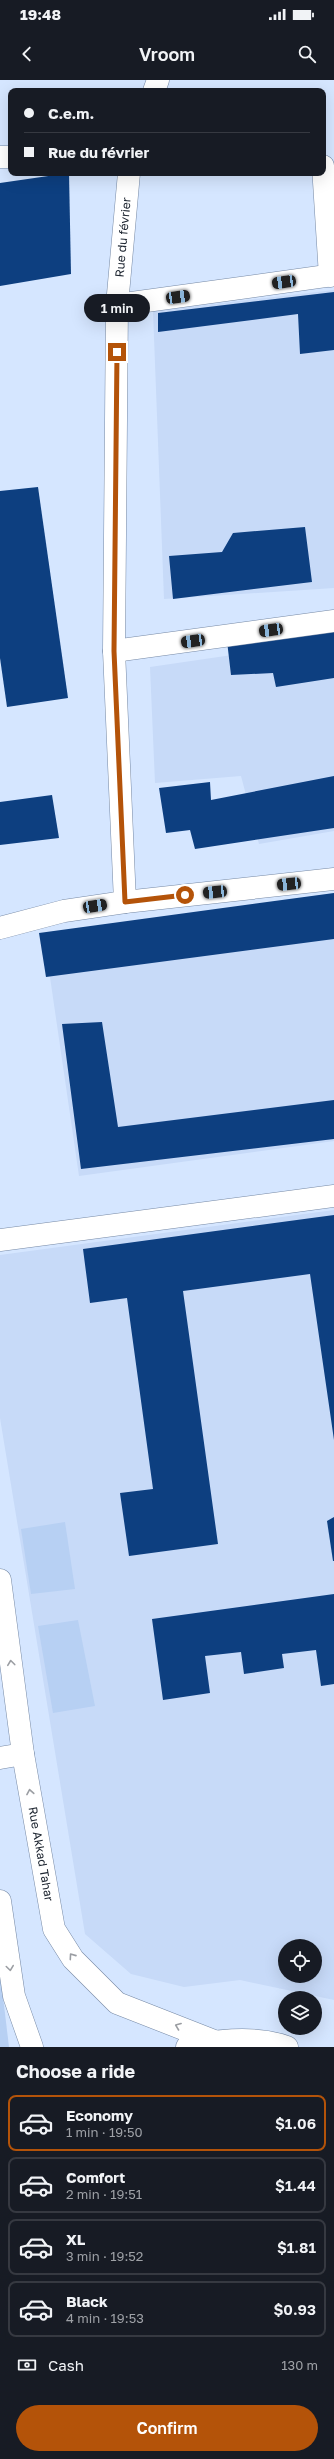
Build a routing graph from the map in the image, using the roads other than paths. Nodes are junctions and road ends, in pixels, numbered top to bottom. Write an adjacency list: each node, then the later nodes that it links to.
1 (129, 176): 4 (street, Rue du février)
2 (324, 176): 3 (street)
3 (332, 276): 4 (street)
4 (117, 305): 6 (street, Rue du février)
5 (334, 621): 6 (street)
6 (114, 651): 8 (street, Rue du février)
7 (334, 879): 8 (street)
8 (125, 902): 9 (street)
9 (0, 928)
10 (334, 1196): 11 (street)
11 (0, 1240)
12 (0, 1580): 13 (street, Rue Akkad Tahar, one-way to 12)
13 (23, 1754): 14 (street); 16 (street, Rue Akkad Tahar, one-way to 13)
14 (0, 1758)
15 (0, 1901): 17 (street, one-way to 17)
16 (214, 2041): 18 (street); 19 (street)
17 (32, 2047)
18 (187, 2047)
19 (287, 2047)

